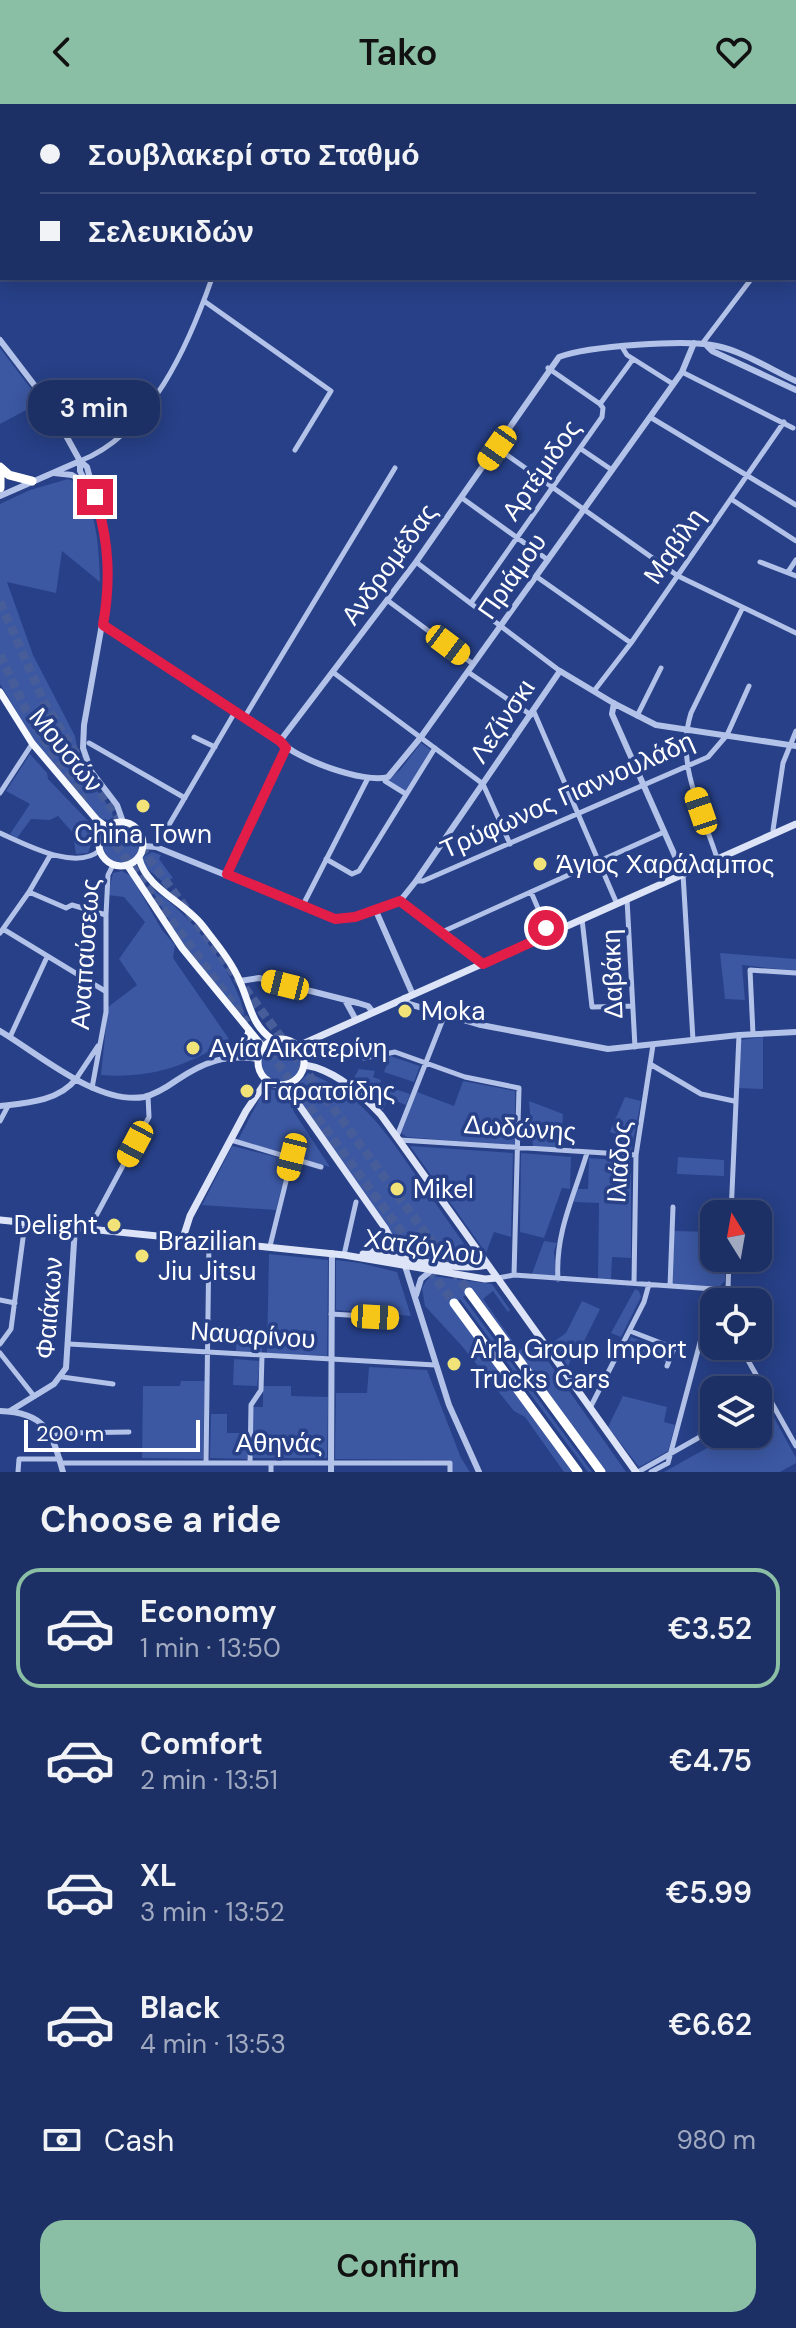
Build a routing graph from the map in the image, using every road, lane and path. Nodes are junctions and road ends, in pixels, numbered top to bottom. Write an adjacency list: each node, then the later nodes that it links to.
1 (211, 280): 3 (street)
2 (751, 280): 6 (street)
3 (204, 301): 20 (street); 21 (street)
4 (0, 340): 21 (street)
5 (694, 343): 6 (street); 7 (street); 10 (street, Πριάμου)
6 (705, 345): 11 (street); 13 (street)
7 (622, 347): 8 (street); 9 (street)
8 (633, 359): 12 (street); 14 (street, Αρτέμιδος)
9 (548, 368): 14 (street); 18 (street, Ανδρομέδας)
10 (682, 372): 12 (street, Πριάμου); 16 (street)
11 (796, 381)
12 (673, 384): 15 (street, Πριάμου)
13 (796, 390)
14 (600, 404): 19 (street, Αρτέμιδος)
15 (650, 417): 24 (street, Πριάμου); 27 (street)
16 (784, 422): 17 (street); 27 (street, Μαβίλη)
17 (793, 428)
18 (497, 448): 31 (street); 33 (street, Ανδρομέδας)
19 (581, 449): 24 (street); 31 (street, Αρτέμιδος)
20 (295, 450)
21 (80, 461): 26 (street); 29 (street)
22 (0, 467): 28 (highway)
23 (395, 468): 66 (street)
24 (612, 470): 36 (street, Πριάμου)
25 (0, 474): 30 (highway)
26 (47, 474): 28 (street); 29 (street)
27 (747, 477): 34 (street, Μαβίλη); 35 (street)
28 (32, 481): 32 (street)
29 (89, 487): 50 (street)
30 (0, 488)
31 (552, 488): 36 (street); 37 (street, Αρτέμιδος)
32 (0, 496)
33 (462, 498): 37 (street); 41 (street, Ανδρομέδας)
34 (731, 499): 38 (street); 44 (street, Μαβίλη)
35 (796, 505)
36 (583, 510): 39 (street, Πριάμου); 44 (street)
37 (517, 538): 39 (street); 48 (street, Αρτέμιδος)
38 (796, 541)
39 (548, 560): 46 (street, Πριάμου)
40 (796, 560): 43 (street)
41 (416, 562): 47 (street, Ανδρομέδας); 48 (street, Λεζίνσκι)
42 (760, 562): 43 (street)
43 (788, 573): 45 (street)
44 (678, 576): 49 (street); 53 (street, Μαβίλη)
45 (796, 576)
46 (537, 577): 51 (street, Πριάμου); 53 (street)
47 (387, 600): 54 (street); 58 (street, Ανδρομέδας)
48 (471, 603): 51 (street, Λεζίνσκι)
49 (742, 609): 52 (street); 67 (street)
50 (103, 625): 63 (street); 88 (street)
51 (501, 626): 54 (street, Πριάμου); 56 (street, Λεζίνσκι)
52 (796, 633)
53 (631, 643): 60 (street, Μαβίλη)
54 (473, 664): 57 (street, Πριάμου)
55 (661, 668): 65 (street)
56 (560, 671): 60 (street); 64 (street, Λεζίνσκι)
57 (468, 672): 64 (street); 71 (street, Πριάμου)
58 (334, 673): 71 (street); 72 (street, Ανδρομέδας)
59 (749, 686): 69 (street)
60 (594, 691): 62 (street)
61 (0, 692): 73 (main road, Μουσών)
62 (614, 703): 65 (street); 83 (street)
63 (235, 712): 66 (street); 76 (street)
64 (533, 714): 82 (street, Λεζίνσκι); 87 (street)
65 (637, 716): 67 (street)
66 (244, 718): 72 (street)
67 (687, 730): 69 (street); 79 (street)
68 (796, 731): 75 (street)
69 (727, 735): 75 (street); 79 (street, Τρύφωνος Γιαννουλάδη)
70 (194, 737): 76 (street)
71 (421, 737): 78 (street); 81 (street, Πριάμου)
72 (280, 741): 77 (street)
73 (32, 743): 84 (street); 90 (main road, Μουσών)
74 (89, 743): 86 (street)
75 (793, 746): 91 (street)
76 (215, 747): 86 (street)
77 (286, 748): 80 (street); 106 (street)
78 (435, 748): 82 (street); 85 (street)
79 (686, 766): 83 (street, Τρύφωνος Γιαννουλάδη); 101 (street)
80 (368, 778): 81 (street); 102 (street)
81 (384, 778): 85 (street)
82 (483, 784): 94 (street); 108 (street, Λεζίνσκι)
83 (642, 785): 87 (street, Τρύφωνος Γιαννουλάδη); 92 (street)
84 (0, 792)
85 (406, 794): 102 (street)
86 (185, 798): 96 (street)
87 (578, 814): 94 (street, Τρύφωνος Γιαννουλάδη); 103 (street)
88 (123, 822): 90 (main road); 95 (main road)
89 (796, 825): 91 (main road); 98 (main road)
90 (107, 827): 97 (main road)
91 (773, 830): 98 (main road)
92 (664, 832): 103 (street); 107 (street)
93 (0, 833): 99 (street)
94 (510, 844): 108 (street, Τρύφωνος Γιαννουλάδη)
95 (144, 846): 96 (street); 100 (main road)
96 (156, 847): 106 (street)
97 (100, 850): 99 (street); 104 (main road)
98 (735, 850): 101 (main road)
99 (51, 854): 109 (street)
100 (139, 858): 105 (main road); 124 (main road)
101 (717, 858): 107 (main road)
102 (326, 859): 114 (street)
103 (599, 861): 110 (street); 113 (street)
104 (113, 865): 105 (main road); 116 (street, Αναπαύσεως)
105 (128, 866): 132 (main road)
106 (227, 874): 114 (street)
107 (683, 874): 111 (main road); 139 (street)
108 (416, 881): 112 (street, Λεζίνσκι)
109 (29, 892): 116 (street); 118 (street)
110 (531, 892): 119 (street); 120 (street)
111 (627, 899): 113 (main road); 128 (street, Δαβάκη)
112 (400, 901): 115 (street); 119 (street)
113 (617, 904): 117 (main road)
114 (303, 905): 115 (street)
115 (376, 911): 126 (street)
116 (106, 915): 125 (street, Αναπαύσεως)
117 (582, 919): 120 (main road); 128 (street)
118 (2, 931): 121 (street)
119 (442, 932): 122 (street)
120 (549, 934): 122 (main road)
121 (47, 957): 125 (street); 137 (street)
122 (483, 964): 126 (main road)
123 (796, 973): 135 (street)
124 (240, 981): 127 (street); 138 (main road)
125 (106, 991): 140 (street, Αναπαύσεως)
126 (408, 996): 129 (main road); 130 (street)
127 (345, 1000): 129 (street); 131 (street)
128 (633, 1006): 144 (street, Δαβάκη)
129 (373, 1012): 131 (main road)
130 (445, 1014): 144 (street); 148 (street)
131 (356, 1020): 142 (main road)
132 (249, 1030): 143 (main road); 145 (main road)
133 (0, 1031): 137 (street)
134 (796, 1032): 135 (street)
135 (753, 1034): 136 (street)
136 (739, 1035): 139 (street); 156 (street)
137 (10, 1037): 151 (street)
138 (273, 1040): 142 (main road); 143 (main road)
139 (694, 1041): 141 (street)
140 (99, 1045): 151 (street, Αναπαύσεως); 154 (street, Αναπαύσεως)
141 (653, 1045): 144 (street); 149 (street, Ιλιάδος)
142 (298, 1046): 150 (main road)
143 (263, 1047): 147 (main road)
144 (635, 1048)
145 (236, 1056): 147 (street); 155 (street)
146 (364, 1058): 148 (street)
147 (258, 1059): 152 (main road)
148 (425, 1063): 159 (street); 161 (street)
149 (650, 1064): 156 (street); 163 (street, Ιλιάδος)
150 (305, 1065): 153 (main road); 159 (main road)
151 (76, 1079): 154 (street); 157 (street, Αναπαύσεως)
152 (267, 1080): 153 (main road); 160 (main road)
153 (285, 1085): 173 (main road)
154 (92, 1088): 155 (street)
155 (148, 1096): 174 (street)
156 (734, 1101): 166 (street)
157 (4, 1106): 158 (street)
158 (0, 1121)
159 (399, 1138): 161 (street, Δωδώνης); 183 (main road)
160 (231, 1140): 164 (street); 169 (main road)
161 (518, 1148): 162 (street, Δωδώνης); 186 (street)
162 (587, 1153): 163 (street, Δωδώνης); 188 (street)
163 (636, 1155): 189 (street, Ιλιάδος)
164 (292, 1157): 165 (street); 178 (street)
165 (321, 1167)
166 (731, 1200)
167 (356, 1202): 181 (street)
168 (673, 1207): 191 (street)
169 (190, 1216): 175 (main road); 176 (main road); 177 (main road)
170 (0, 1220): 171 (main road, Χατζόγλου)
171 (25, 1223): 172 (main road, Χατζόγλου); 196 (street)
172 (75, 1227): 174 (main road, Χατζόγλου); 203 (street, Φαιάκων)
173 (385, 1228): 180 (main road); 182 (main road)
174 (89, 1229): 175 (main road, Χατζόγλου)
175 (158, 1235): 176 (main road, Χατζόγλου)
176 (183, 1238): 177 (main road, Χατζόγλου)
177 (205, 1240): 178 (main road, Χατζόγλου); 204 (street)
178 (270, 1246): 179 (main road, Χατζόγλου)
179 (332, 1253): 181 (main road, Χατζόγλου); 198 (street)
180 (371, 1254): 181 (main road, Χατζόγλου); 182 (main road, Χατζόγλου)
181 (344, 1255): 184 (main road, Χατζόγλου)
182 (400, 1257): 183 (main road, Χατζόγλου); 184 (main road)
183 (488, 1265): 187 (main road)
184 (405, 1266): 185 (main road, Χατζόγλου); 194 (street)
185 (432, 1270): 187 (main road, Χατζόγλου); 194 (street)
186 (514, 1275): 187 (street); 188 (street)
187 (497, 1278): 214 (main road)
188 (558, 1279): 189 (street)
189 (634, 1283): 190 (street)
190 (649, 1284): 191 (street); 200 (street)
191 (670, 1286): 192 (street)
192 (700, 1289)
193 (469, 1292): 236 (highway)
194 (415, 1299): 208 (street)
195 (0, 1300): 196 (street)
196 (15, 1303): 202 (street)
197 (454, 1303): 235 (highway)
198 (331, 1314): 199 (street); 207 (street)
199 (397, 1318)
200 (629, 1331): 209 (street); 214 (street)
201 (700, 1342): 221 (street)
202 (0, 1344)
203 (69, 1344): 204 (street, Ναυαρίνου); 210 (street, Φαιάκων)
204 (209, 1352): 206 (street, Ναυαρίνου); 224 (street)
205 (0, 1353): 212 (street)
206 (262, 1356): 207 (street, Ναυαρίνου); 225 (street)
207 (331, 1360): 208 (street, Ναυαρίνου); 227 (street)
208 (435, 1365): 234 (street)
209 (667, 1366)
210 (62, 1377): 211 (street); 212 (street, Φαιάκων)
211 (113, 1384)
212 (34, 1396): 216 (street, Φαιάκων)
213 (772, 1403): 220 (street)
214 (590, 1408): 237 (main road)
215 (0, 1411): 216 (street)
216 (10, 1411): 218 (street)
217 (129, 1432): 218 (street)
218 (53, 1436): 222 (street)
219 (700, 1437): 221 (street)
220 (796, 1446)
221 (670, 1454): 237 (street); 238 (street)
222 (60, 1461): 223 (street, Αθηνάς); 228 (street, Αθηνάς); 229 (street)
223 (139, 1463): 224 (street, Αθηνάς); 230 (street)
224 (206, 1463): 225 (street, Αθηνάς)
225 (250, 1463): 226 (street, Αθηνάς)
226 (271, 1463): 227 (street, Αθηνάς); 231 (street)
227 (331, 1463): 232 (street); 233 (street, Αθηνάς)
228 (18, 1472)
229 (63, 1472)
230 (139, 1472)
231 (271, 1472)
232 (331, 1472)
233 (450, 1472)
234 (479, 1472)
235 (578, 1472)
236 (601, 1472)
237 (637, 1472)
238 (651, 1472)

